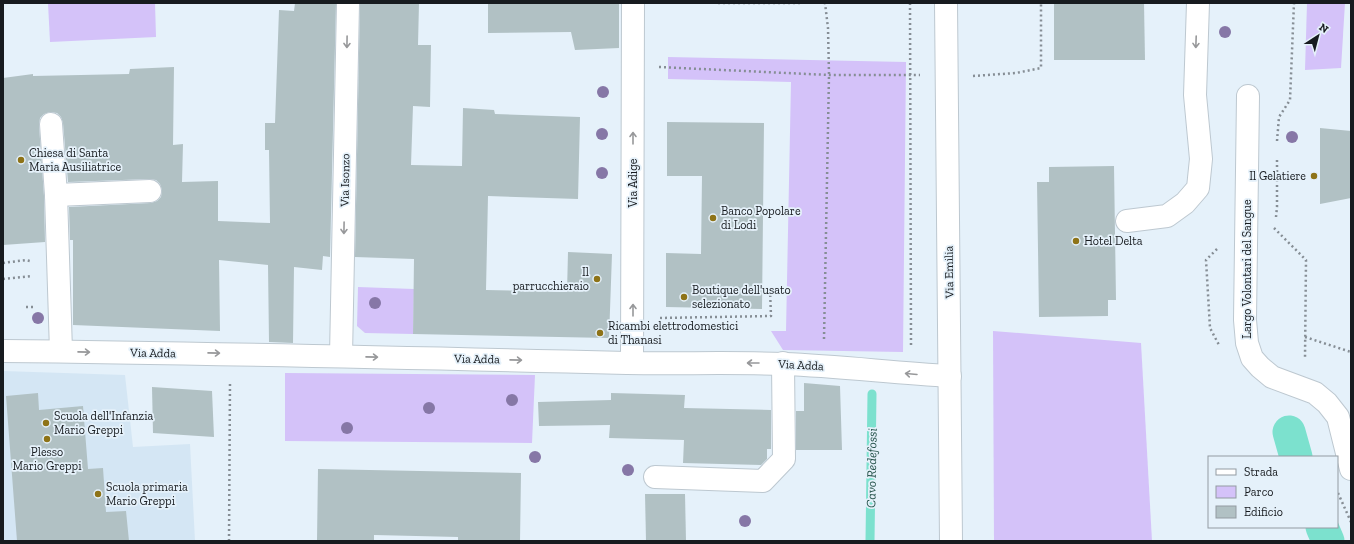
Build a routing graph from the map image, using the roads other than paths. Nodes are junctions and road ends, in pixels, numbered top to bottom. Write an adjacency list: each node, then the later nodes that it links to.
1 (348, 3): 12 (street, Via Isonzo, one-way to 12)
2 (633, 3): 13 (street, Via Adige, one-way to 2)
3 (946, 3): 15 (street, Via Emilia)
4 (1198, 3): 9 (street, one-way to 9)
5 (1248, 96): 16 (street, Largo Volontari del Sangue)
6 (51, 124): 8 (street)
7 (150, 191): 8 (street)
8 (56, 195): 11 (street)
9 (1127, 221)
10 (3, 350): 11 (street, Via Adda)
11 (61, 351): 12 (street, Via Adda, one-way to 12)
12 (341, 356): 13 (street, Via Adda, one-way to 13)
13 (632, 363): 14 (street, Via Adda, one-way to 13)
14 (783, 364): 15 (street, Via Adda, one-way to 14); 17 (street)
15 (950, 376): 18 (street, Via Emilia)
16 (1351, 469)
17 (655, 477)
18 (951, 541)

